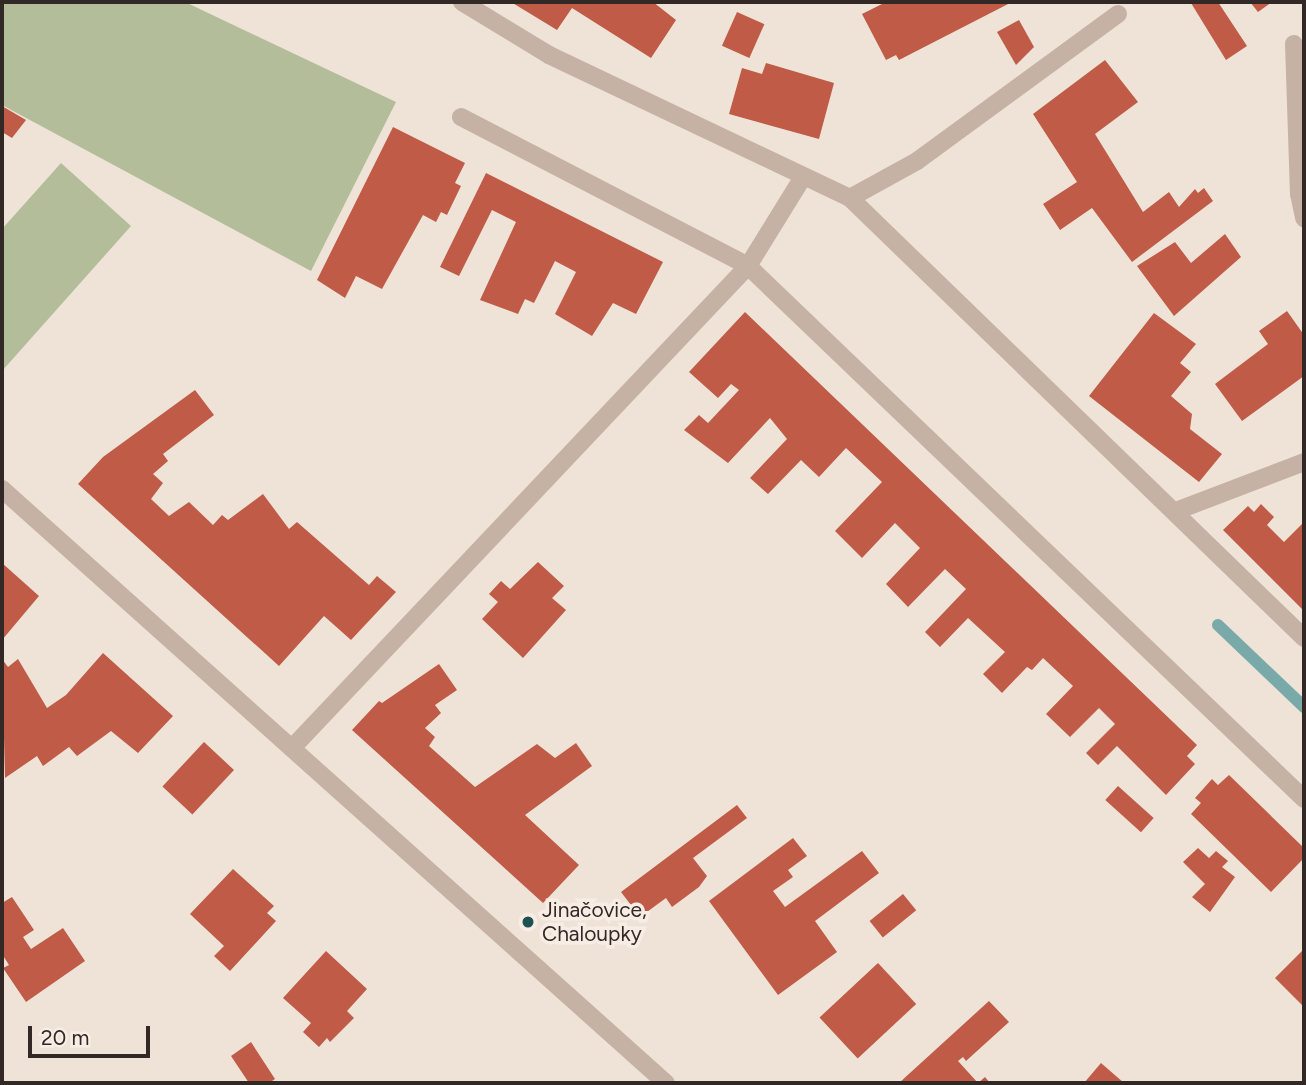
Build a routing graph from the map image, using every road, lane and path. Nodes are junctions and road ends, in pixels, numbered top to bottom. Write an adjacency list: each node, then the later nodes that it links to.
1 (462, 2): 5 (street)
2 (1118, 14): 6 (street)
3 (1294, 44): 7 (street)
4 (461, 117): 8 (street)
5 (803, 177): 6 (street); 8 (street)
6 (850, 198): 11 (street)
7 (1304, 218)
8 (748, 266): 13 (street); 14 (street)
9 (1304, 462): 11 (street)
10 (2, 489): 13 (street)
11 (1176, 511): 12 (street)
12 (1304, 638)
13 (292, 748): 15 (street)
14 (1304, 799)
15 (666, 1083)

